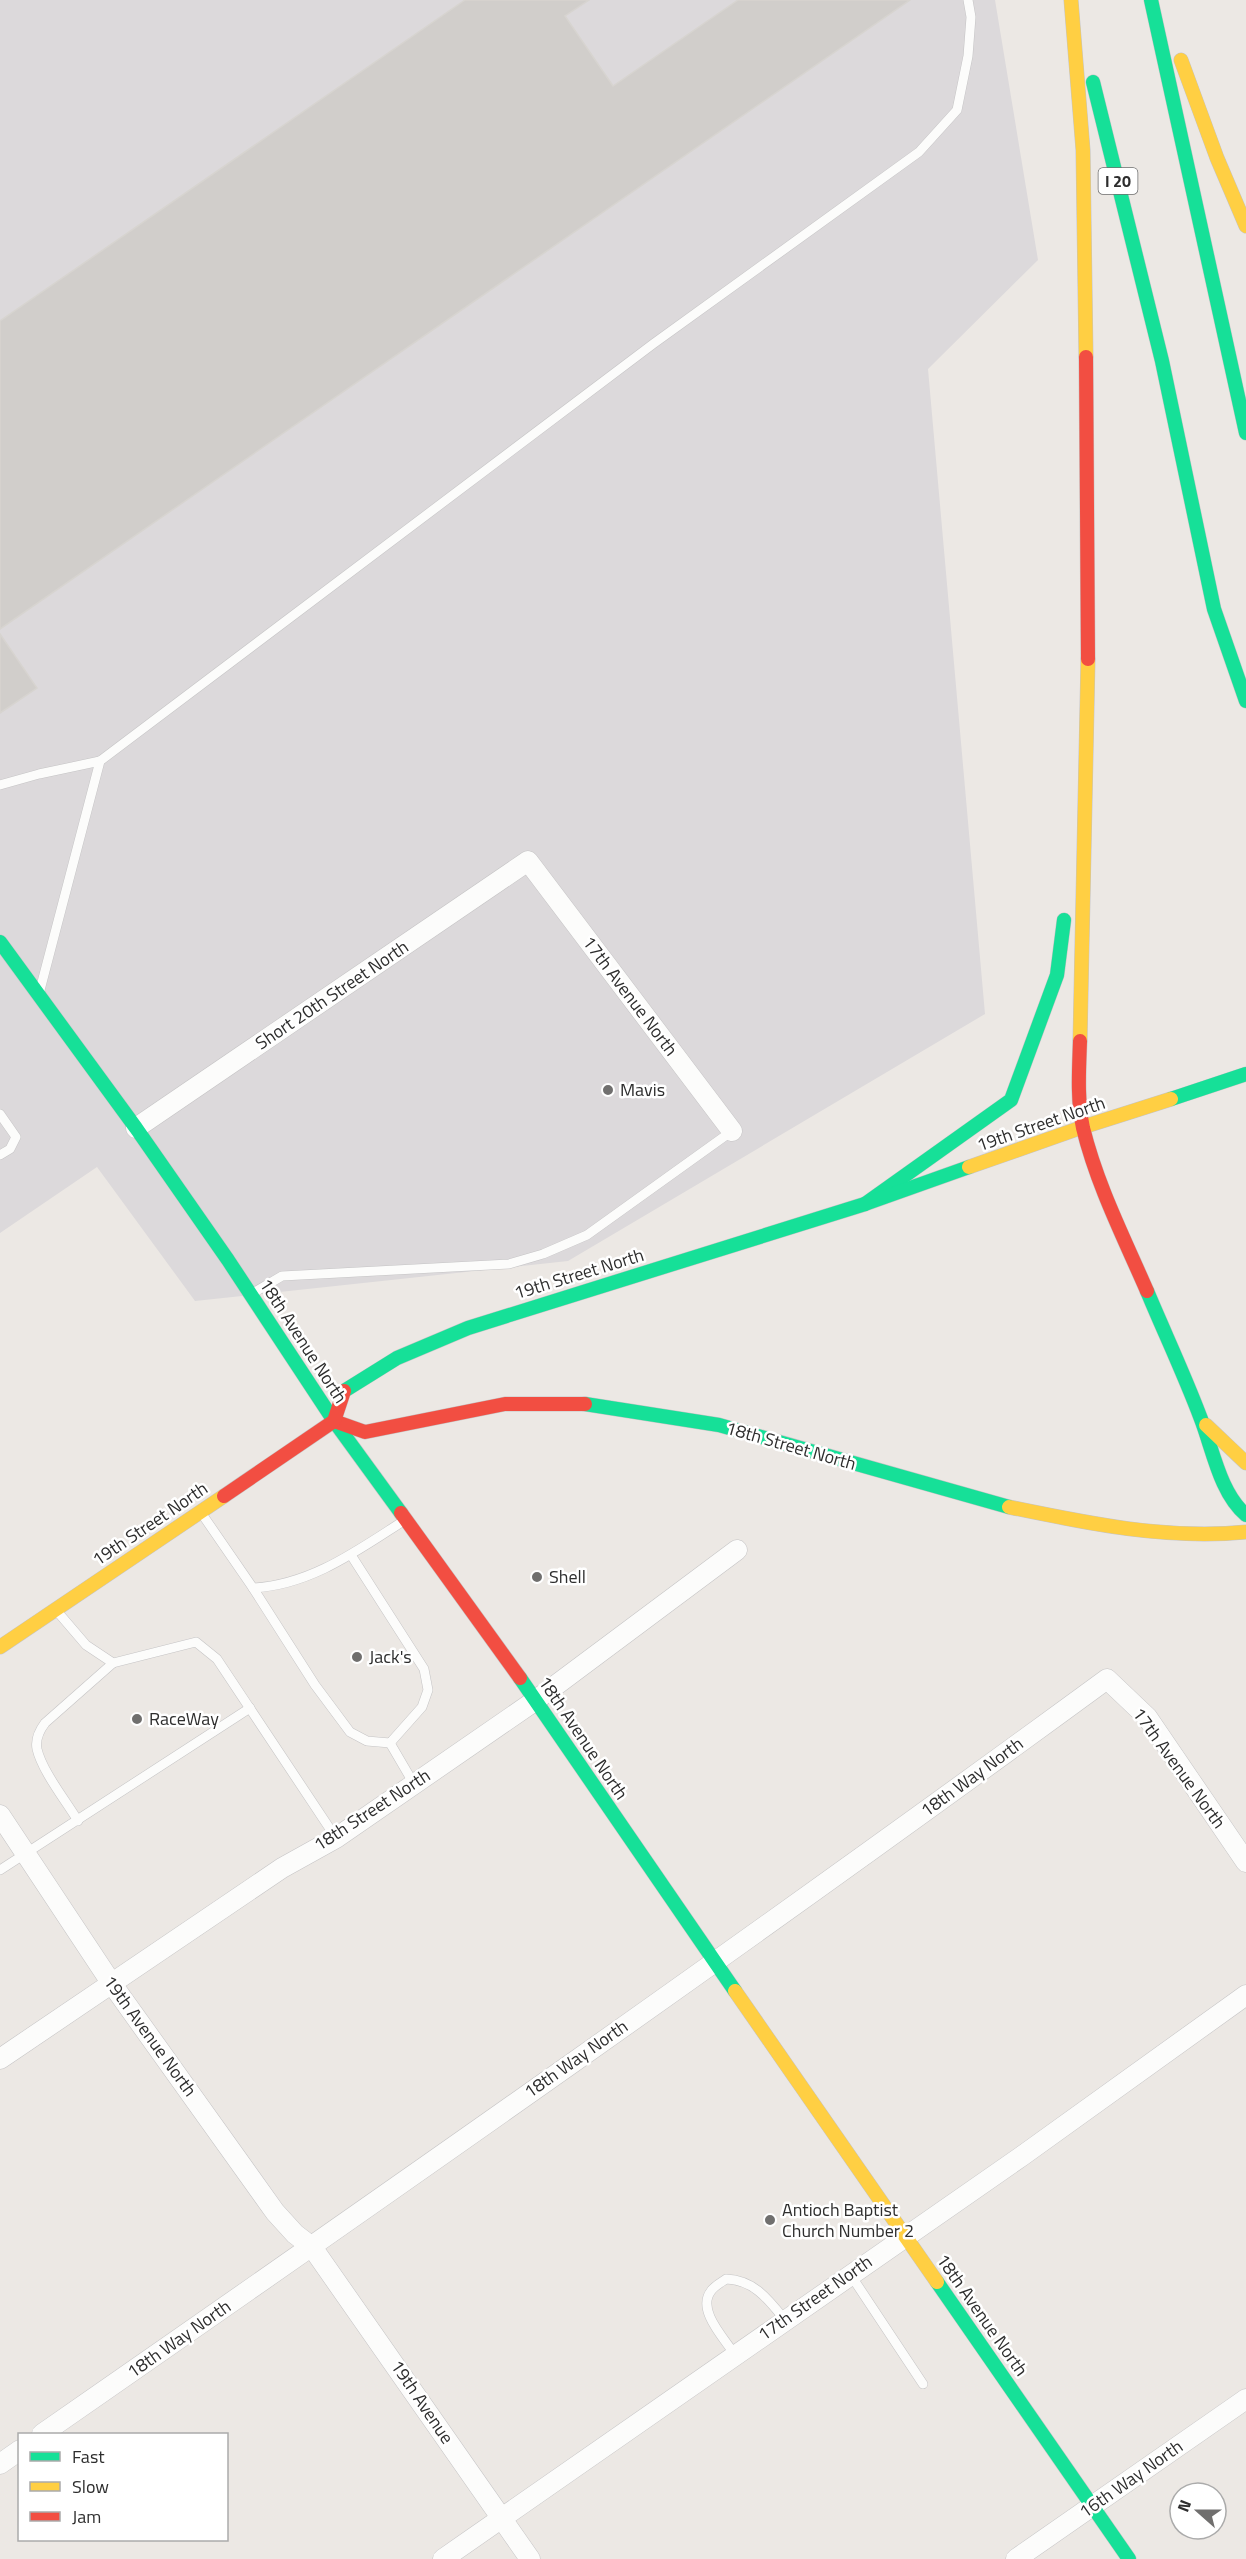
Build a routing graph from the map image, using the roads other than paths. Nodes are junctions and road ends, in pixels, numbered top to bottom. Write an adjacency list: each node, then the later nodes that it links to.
1 (968, 0): 9 (lane)
2 (1072, 0): 7 (main road, I 20); 8 (main road)
3 (1151, 0): 6 (main road)
4 (1159, 0): 5 (main road)
5 (1246, 226)
6 (1246, 433)
7 (1246, 701)
8 (1088, 737): 12 (main road); 18 (main road)
9 (100, 761): 10 (lane); 15 (lane)
10 (0, 785)
11 (528, 861): 19 (street, Short 20th Street North); 20 (street, 17th Avenue North)
12 (1070, 880)
13 (1067, 903): 22 (main road)
14 (0, 942): 15 (main road, 18th Avenue North)
15 (39, 995): 19 (main road, 18th Avenue North)
16 (1246, 1074): 18 (main road, 19th Street North)
17 (0, 1114): 21 (lane)
18 (1083, 1127): 22 (main road, 19th Street North); 24 (main road)
19 (136, 1128): 23 (main road, 18th Avenue North)
20 (732, 1131): 23 (lane)
21 (0, 1155)
22 (865, 1204): 25 (main road, 19th Street North)
23 (250, 1294): 25 (main road, 18th Avenue North)
24 (1200, 1419): 26 (main road); 28 (main road)
25 (334, 1421): 27 (main road, 19th Street North); 29 (main road, 18th Avenue North); 30 (main road, 18th Street North)
26 (1246, 1463)
27 (200, 1512): 33 (lane); 34 (main road, 19th Street North)
28 (1246, 1515)
29 (406, 1519): 32 (lane); 38 (main road, 18th Avenue North)
30 (1246, 1532)
31 (737, 1550): 38 (street, 18th Street North)
32 (351, 1555): 33 (lane); 40 (lane)
33 (253, 1588): 40 (lane)
34 (56, 1610): 35 (main road, 19th Street North); 36 (lane)
35 (0, 1647)
36 (114, 1663): 39 (lane); 43 (lane)
37 (1107, 1679): 46 (street, 17th Avenue North); 48 (street, 18th Way North)
38 (536, 1700): 41 (street, 18th Street North); 48 (main road, 18th Avenue North)
39 (250, 1707): 43 (lane); 44 (lane)
40 (390, 1743): 41 (lane)
41 (414, 1784): 44 (street, 18th Street North)
42 (0, 1815): 45 (street, 19th Avenue North)
43 (78, 1821): 45 (lane)
44 (336, 1838): 49 (street, 18th Street North)
45 (27, 1854): 47 (lane); 49 (street, 19th Avenue North)
46 (1246, 1862)
47 (0, 1870)
48 (714, 1961): 52 (main road, 18th Avenue North); 53 (street, 18th Way North)
49 (112, 1984): 51 (street, 18th Street North); 53 (street, 19th Avenue North)
50 (1246, 1995): 52 (street, 17th Street North)
51 (0, 2060)
52 (905, 2235): 54 (street, 17th Street North); 62 (main road, 18th Avenue North)
53 (312, 2247): 59 (street, 18th Way North); 63 (street, 19th Avenue)
54 (850, 2274): 55 (street, 17th Street North); 57 (lane)
55 (785, 2320): 56 (street, 17th Street North); 56 (lane)
56 (735, 2355): 63 (street, 17th Street North)
57 (923, 2384)
58 (1246, 2399): 62 (street, 16th Way North)
59 (43, 2433)
60 (18, 2451): 61 (street)
61 (0, 2464)
62 (1093, 2505): 66 (street, 16th Way North); 67 (main road, 18th Avenue North)
63 (501, 2519): 64 (street, 17th Street North); 65 (street, 19th Avenue)
64 (443, 2559)
65 (530, 2559)
66 (1016, 2559)
67 (1129, 2559)

